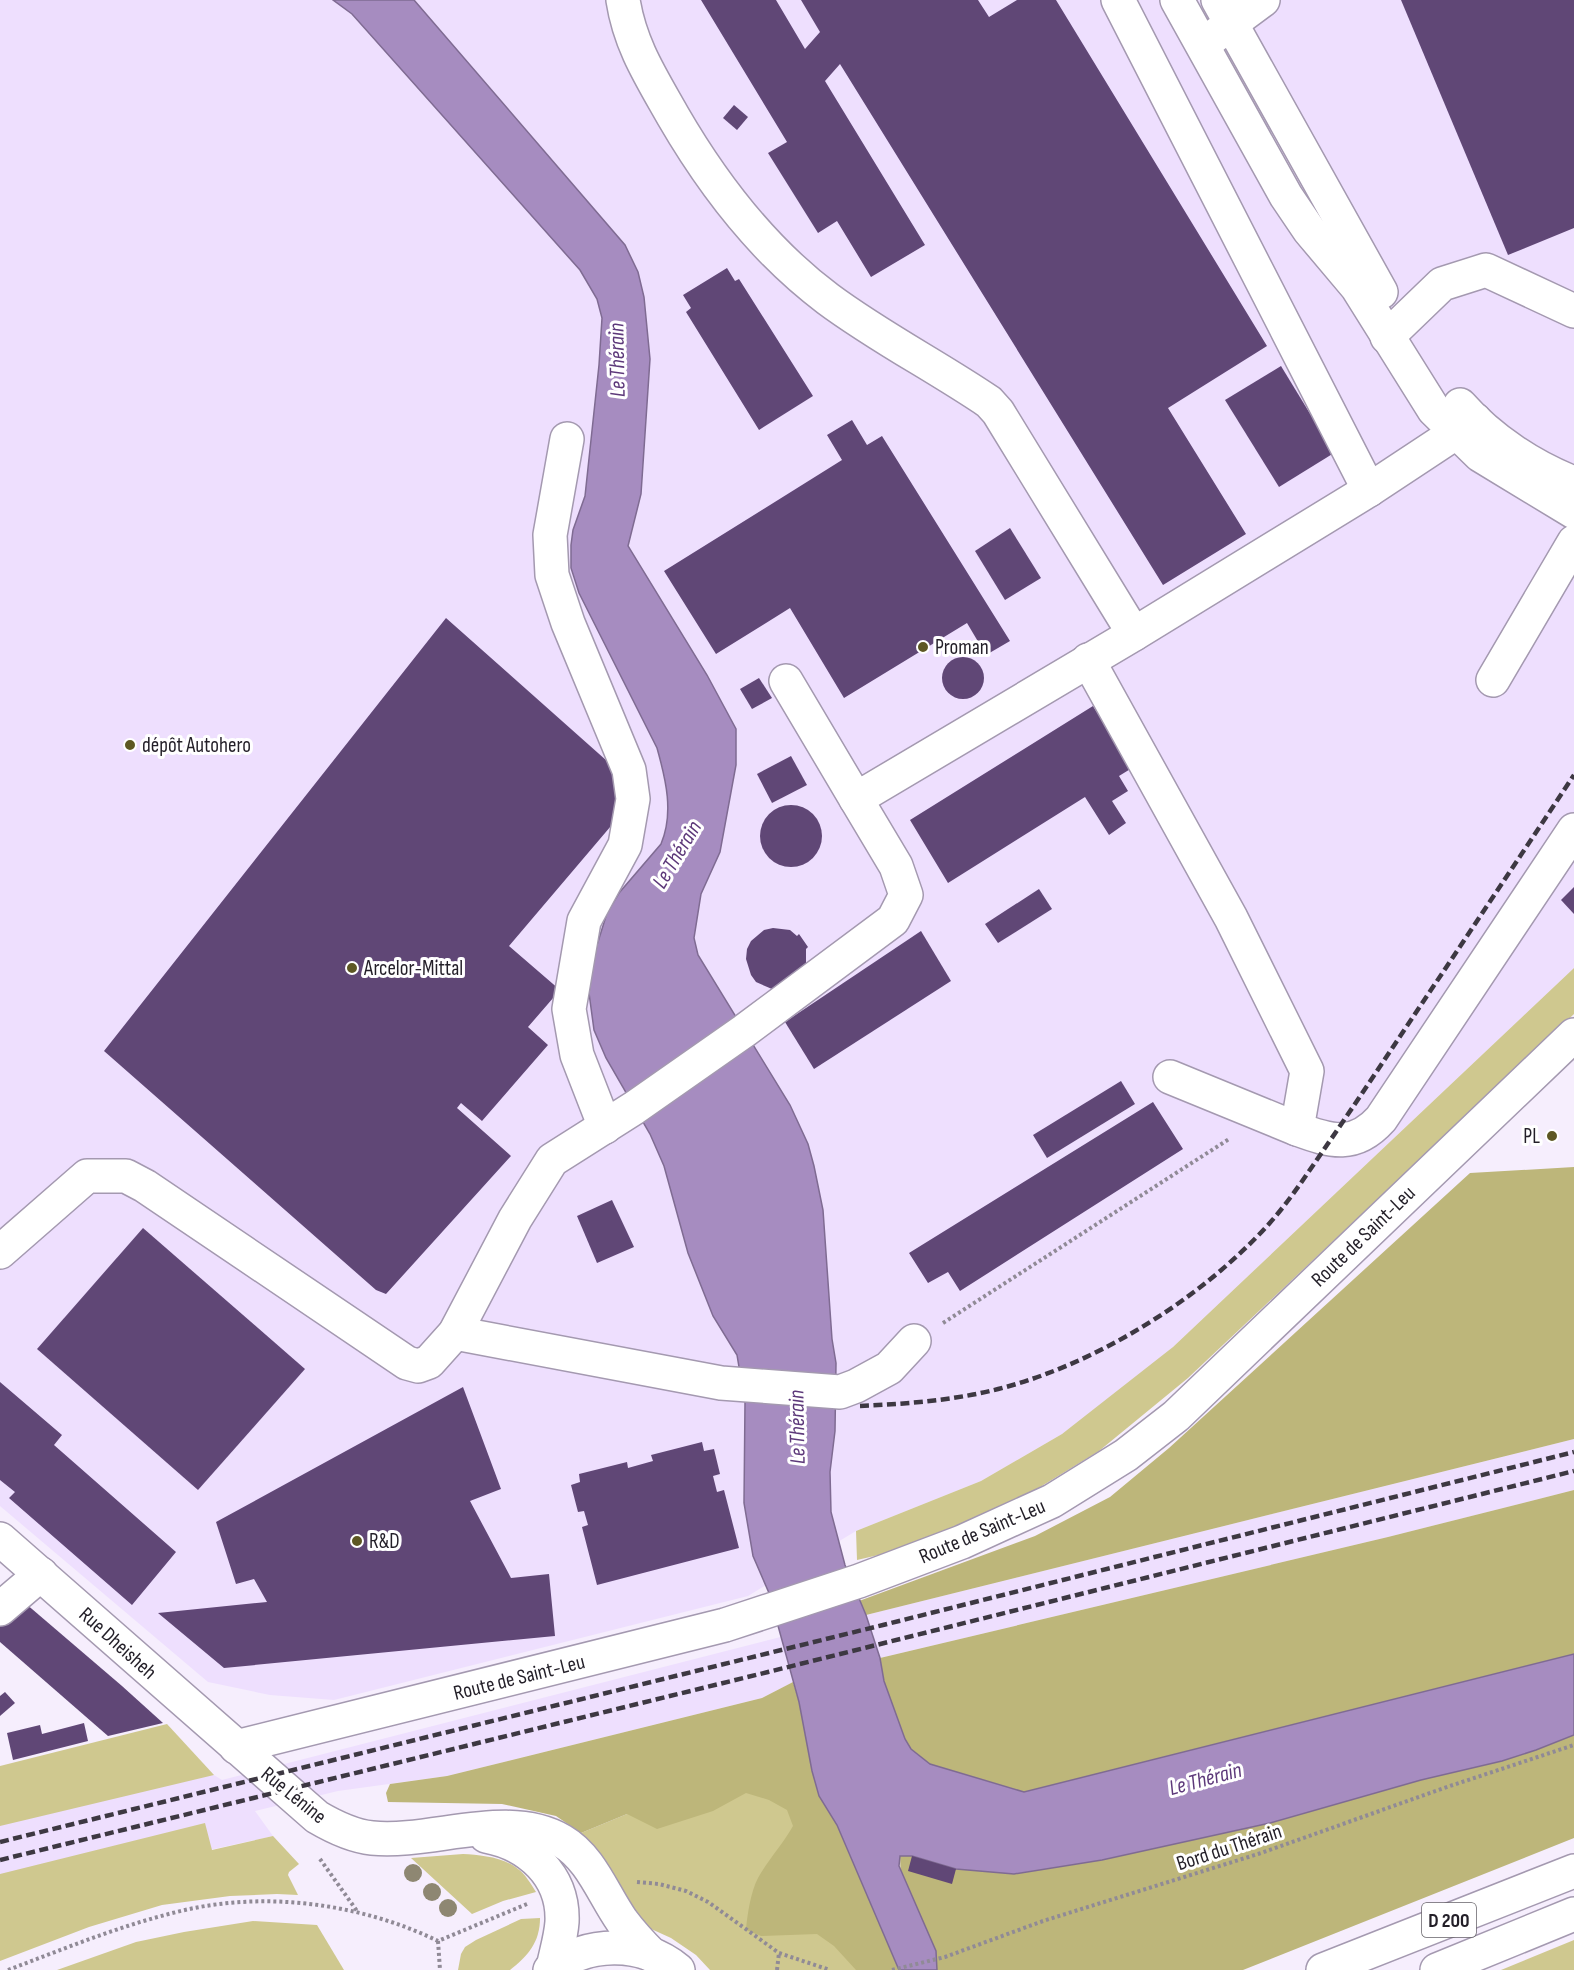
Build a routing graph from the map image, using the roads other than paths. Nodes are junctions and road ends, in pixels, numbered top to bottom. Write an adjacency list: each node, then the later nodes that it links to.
1 (623, 0): 15 (street)
2 (1118, 0): 12 (street)
3 (1177, 0): 6 (street)
4 (1263, 0): 5 (street)
5 (1225, 12): 6 (street); 8 (street)
6 (1202, 45): 8 (street)
7 (1574, 311): 8 (street)
8 (1393, 331): 9 (street)
9 (1466, 426): 11 (street); 12 (street); 13 (street)
10 (567, 439): 23 (street)
11 (1574, 483)
12 (1369, 490): 15 (street)
13 (1574, 512)
14 (1574, 542): 17 (street)
15 (1134, 634): 16 (street)
16 (1088, 660): 19 (street); 24 (street)
17 (1493, 680)
18 (786, 681): 19 (street)
19 (856, 799): 23 (street)
20 (1574, 830): 24 (street)
21 (1574, 1035): 31 (street, Route de Saint-Leu)
22 (1170, 1077): 24 (street)
23 (605, 1126): 26 (street)
24 (1297, 1129)
25 (0, 1252): 26 (street)
26 (455, 1333): 27 (street)
27 (914, 1341)
28 (0, 1539): 29 (street, Rue Dheisheh)
29 (41, 1574): 30 (street); 31 (street, Rue Dheisheh)
30 (0, 1609)
31 (236, 1747): 32 (street, Rue Lénine)
32 (463, 1831): 35 (street); 36 (street)
33 (1574, 1871): 37 (street, D 200)
34 (1574, 1914): 38 (street, D 200)
35 (665, 1962): 36 (street)
36 (551, 1969)
37 (1323, 1970)
38 (1437, 1970)

